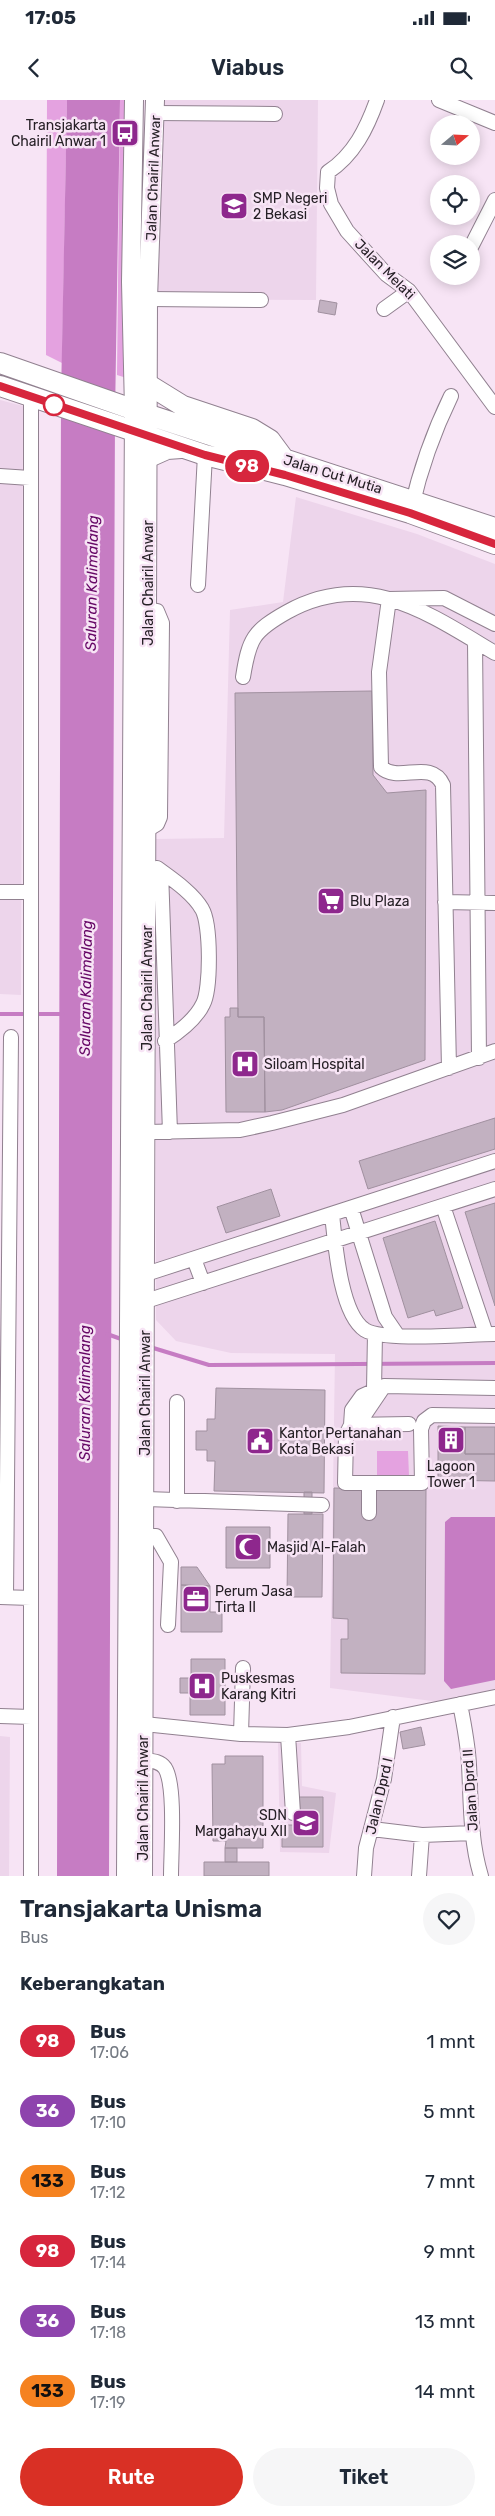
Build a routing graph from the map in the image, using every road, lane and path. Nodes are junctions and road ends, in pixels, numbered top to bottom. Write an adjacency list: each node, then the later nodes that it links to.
1 (134, 100): 19 (main road, Jalan Chairil Anwar)
2 (377, 100): 9 (street, Jalan Melati)
3 (439, 100): 6 (street)
4 (155, 107): 5 (street); 10 (main road, Jalan Chairil Anwar)
5 (275, 114)
6 (495, 123)
7 (495, 200): 8 (street)
8 (477, 235)
9 (409, 291): 12 (street); 18 (street, Jalan Melati)
10 (148, 299): 11 (street); 14 (main road, Jalan Chairil Anwar)
11 (261, 300)
12 (384, 309)
13 (0, 363): 19 (highway, Jalan Cut Mutia)
14 (149, 385): 19 (main road, Jalan Chairil Anwar); 23 (highway)
15 (0, 386): 17 (highway, Jalan Cut Mutia)
16 (450, 396): 26 (street)
17 (37, 399): 20 (highway, Jalan Cut Mutia); 25 (street)
18 (495, 407)
19 (133, 409): 20 (main road, Jalan Chairil Anwar); 23 (highway, Jalan Cut Mutia)
20 (133, 430): 21 (highway, Jalan Cut Mutia); 22 (main road, Jalan Chairil Anwar); 35 (main road, Jalan Chairil Anwar)
21 (205, 455): 22 (highway); 26 (highway, Jalan Cut Mutia); 29 (street)
22 (149, 457): 35 (main road, Jalan Chairil Anwar)
23 (284, 459): 26 (highway, Jalan Cut Mutia)
24 (0, 476): 25 (street)
25 (30, 478): 38 (street)
26 (411, 506): 27 (highway, Jalan Cut Mutia); 28 (highway, Jalan Cut Mutia)
27 (495, 528)
28 (495, 544)
29 (198, 585)
30 (389, 599): 31 (street); 32 (street); 34 (street); 39 (street)
31 (495, 624)
32 (475, 641): 33 (street); 40 (street)
33 (495, 653)
34 (243, 677)
35 (140, 831): 36 (main road, Jalan Chairil Anwar); 47 (main road, Jalan Chairil Anwar)
36 (154, 866): 43 (street); 43 (street); 47 (main road, Jalan Chairil Anwar)
37 (0, 892): 38 (street)
38 (30, 892): 77 (street)
39 (445, 902): 40 (street); 46 (street)
40 (478, 903): 41 (street); 45 (street)
41 (495, 903)
42 (11, 1037): 76 (street)
43 (165, 1042): 48 (street)
44 (495, 1051): 45 (street)
45 (479, 1058): 46 (street)
46 (449, 1068): 48 (street)
47 (138, 1132): 48 (street); 57 (main road, Jalan Chairil Anwar); 60 (main road, Jalan Chairil Anwar)
48 (170, 1132)
49 (495, 1161): 52 (street)
50 (495, 1189): 51 (street)
51 (443, 1206): 54 (street); 62 (street)
52 (351, 1208): 53 (street); 54 (street)
53 (332, 1214): 55 (street); 56 (street)
54 (360, 1233): 55 (street); 63 (street)
55 (335, 1241): 58 (street); 61 (street)
56 (194, 1259): 57 (street); 58 (street)
57 (146, 1274): 59 (main road, Jalan Chairil Anwar)
58 (203, 1283): 59 (street)
59 (146, 1301): 60 (main road, Jalan Chairil Anwar)
60 (137, 1324): 71 (main road, Jalan Chairil Anwar)
61 (375, 1334): 63 (street); 64 (street)
62 (490, 1334): 63 (street)
63 (398, 1336)
64 (379, 1387): 65 (street); 69 (street)
65 (495, 1388)
66 (177, 1402): 72 (street)
67 (495, 1416): 70 (street)
68 (410, 1424): 69 (street)
69 (350, 1425): 70 (street)
70 (369, 1484): 74 (street)
71 (137, 1499): 72 (street); 75 (main road, Jalan Chairil Anwar); 85 (main road, Jalan Chairil Anwar)
72 (177, 1501): 73 (street)
73 (322, 1505)
74 (369, 1513)
75 (145, 1536): 78 (street); 85 (main road, Jalan Chairil Anwar)
76 (3, 1597): 77 (street)
77 (31, 1598): 83 (street)
78 (168, 1626)
79 (243, 1668): 86 (street)
80 (495, 1697): 81 (street)
81 (460, 1704): 84 (street); 91 (street, Jalan Dprd II)
82 (0, 1716): 83 (street)
83 (31, 1717): 93 (street)
84 (393, 1717): 87 (street); 90 (street, Jalan Dprd I)
85 (136, 1723): 86 (street); 88 (main road, Jalan Chairil Anwar); 94 (main road, Jalan Chairil Anwar)
86 (241, 1734): 87 (street)
87 (288, 1735): 89 (street)
88 (144, 1760): 95 (main road, Jalan Chairil Anwar); 96 (street)
89 (293, 1813)
90 (372, 1829): 92 (street); 97 (street, Jalan Dprd I)
91 (473, 1834): 92 (street); 99 (street, Jalan Dprd II)
92 (422, 1835): 98 (street)
93 (31, 1876)
94 (126, 1876)
95 (143, 1876)
96 (171, 1876)
97 (364, 1876)
98 (419, 1876)
99 (481, 1876)

